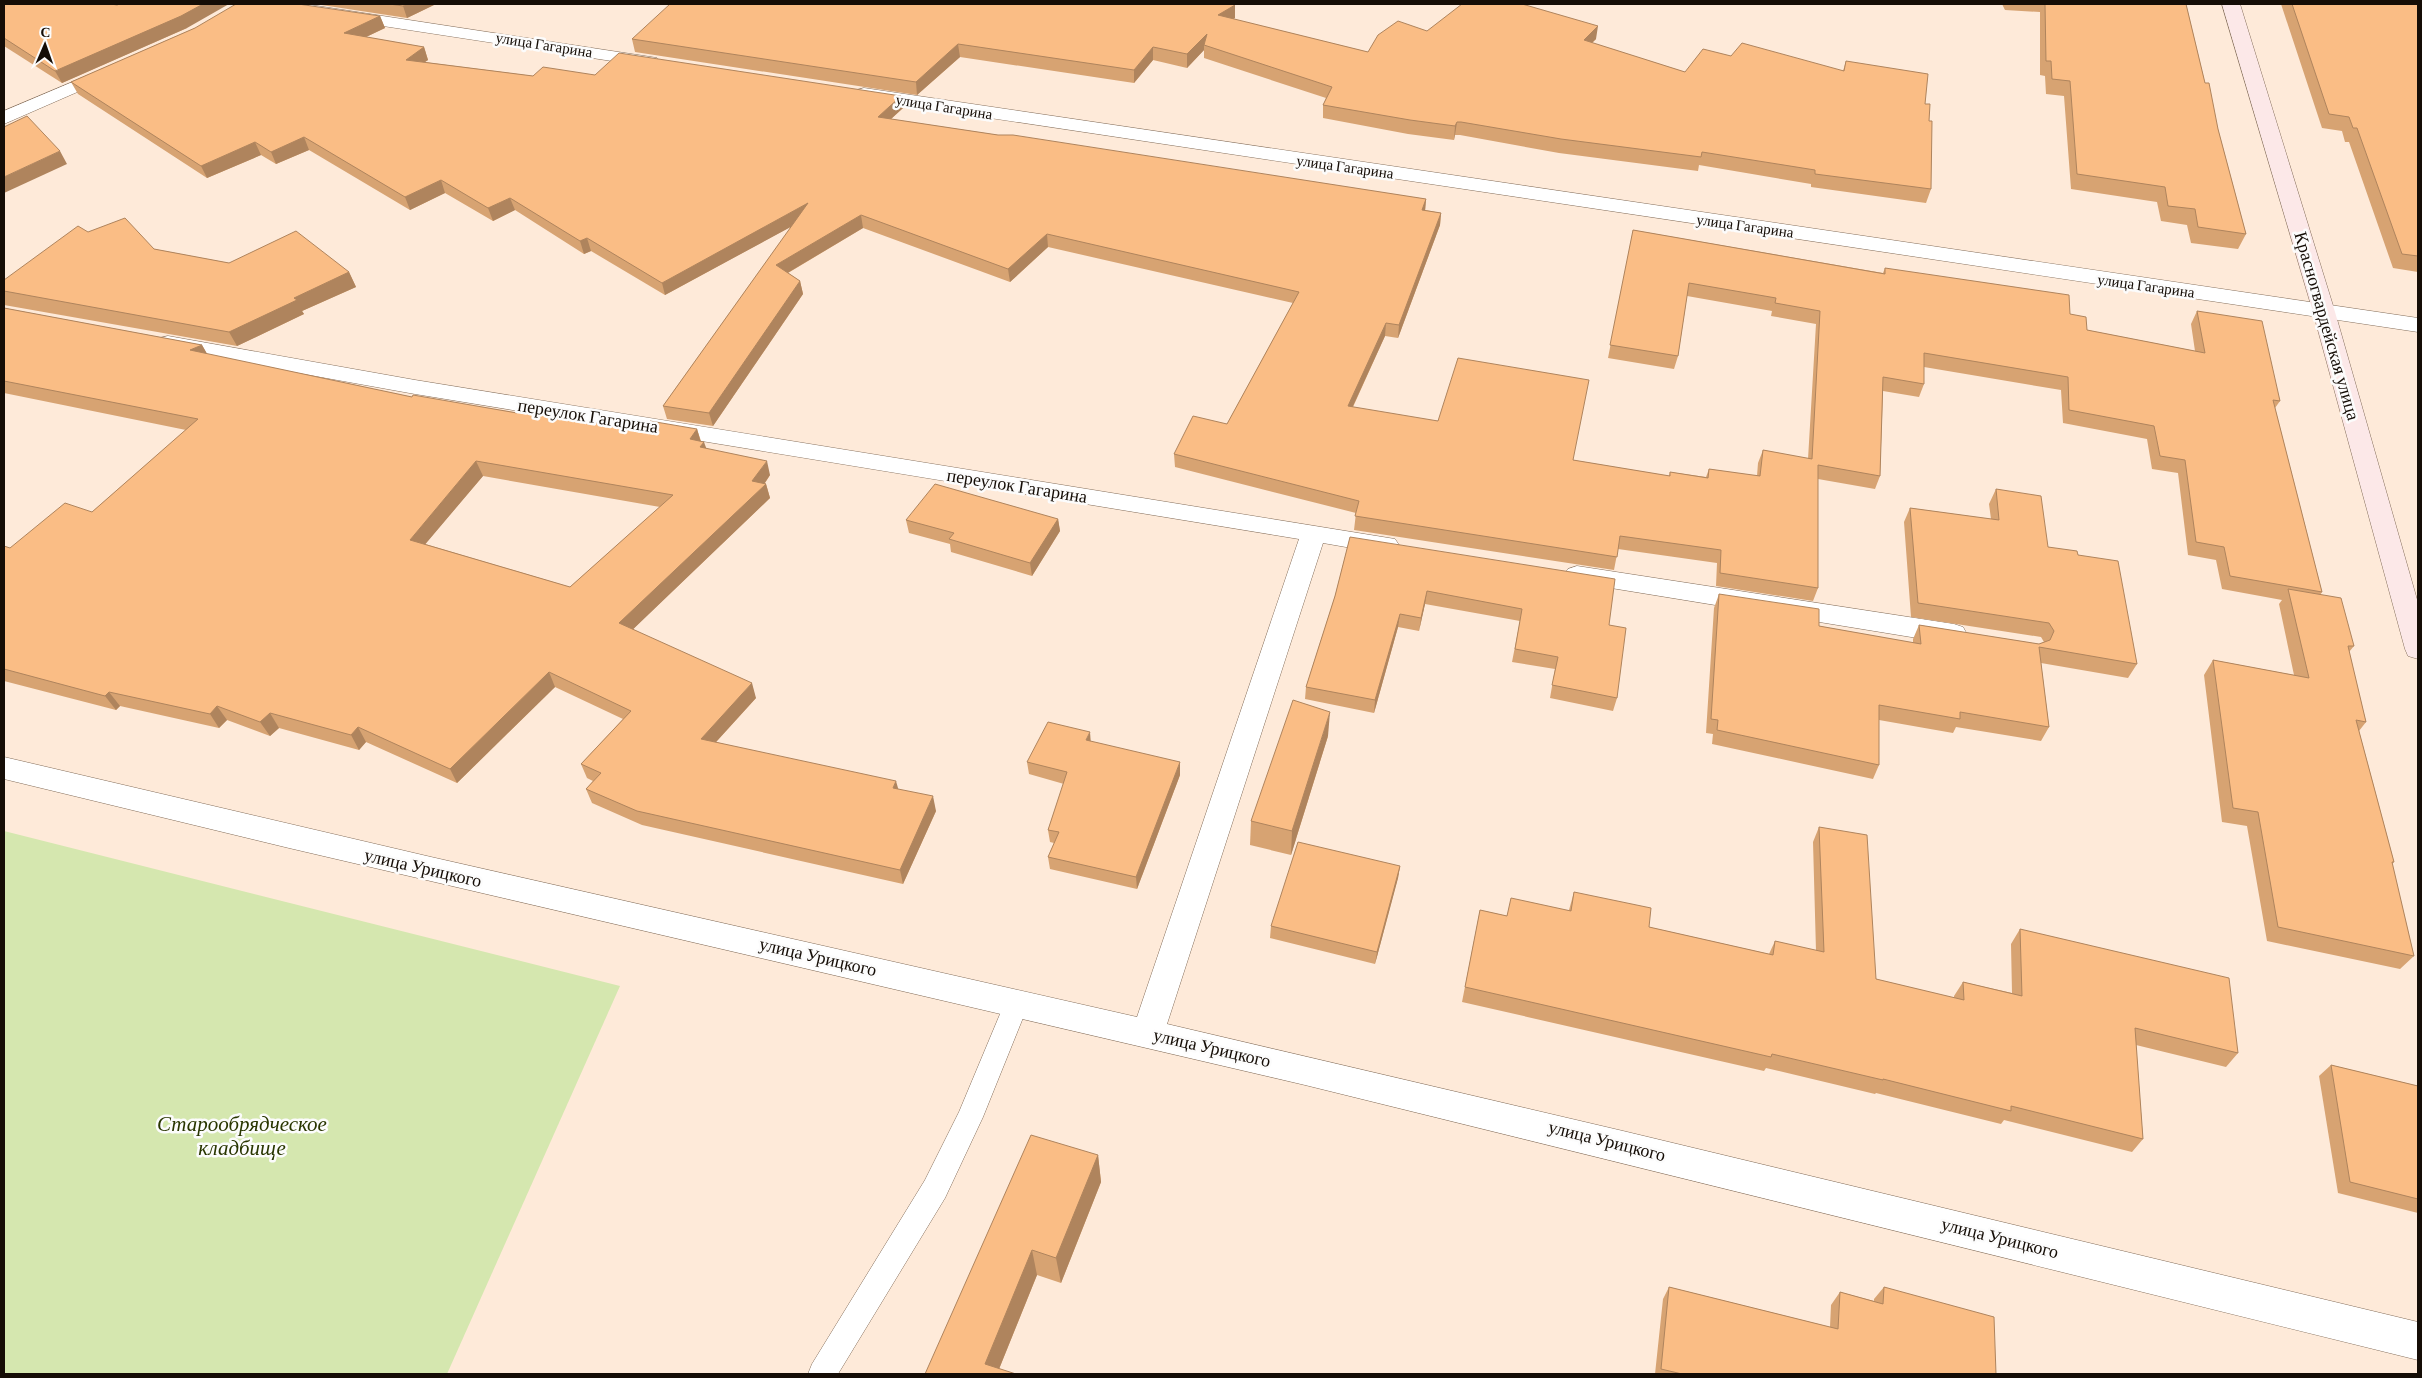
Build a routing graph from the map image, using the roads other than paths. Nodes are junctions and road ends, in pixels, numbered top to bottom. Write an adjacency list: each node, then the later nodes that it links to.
1 (272, 4): 4 (street, улица Гагарина)
2 (2231, 4): 7 (main road, Красногвардейская улица)
3 (124, 65): 6 (street)
4 (674, 65)
5 (850, 92): 7 (street, улица Гагарина)
6 (4, 118)
7 (2324, 312): 8 (street, улица Гагарина); 14 (main road, Красногвардейская улица)
8 (2418, 325)
9 (151, 339): 10 (street, переулок Гагарина)
10 (1313, 534): 11 (street, переулок Гагарина); 17 (street)
11 (1412, 549)
12 (1559, 572): 13 (street)
13 (1973, 637)
14 (2418, 649)
15 (4, 768): 16 (street, улица Урицкого)
16 (1017, 1003): 17 (street, улица Урицкого); 19 (lane)
17 (1148, 1033): 18 (street, улица Урицкого)
18 (2418, 1341)
19 (822, 1374)

